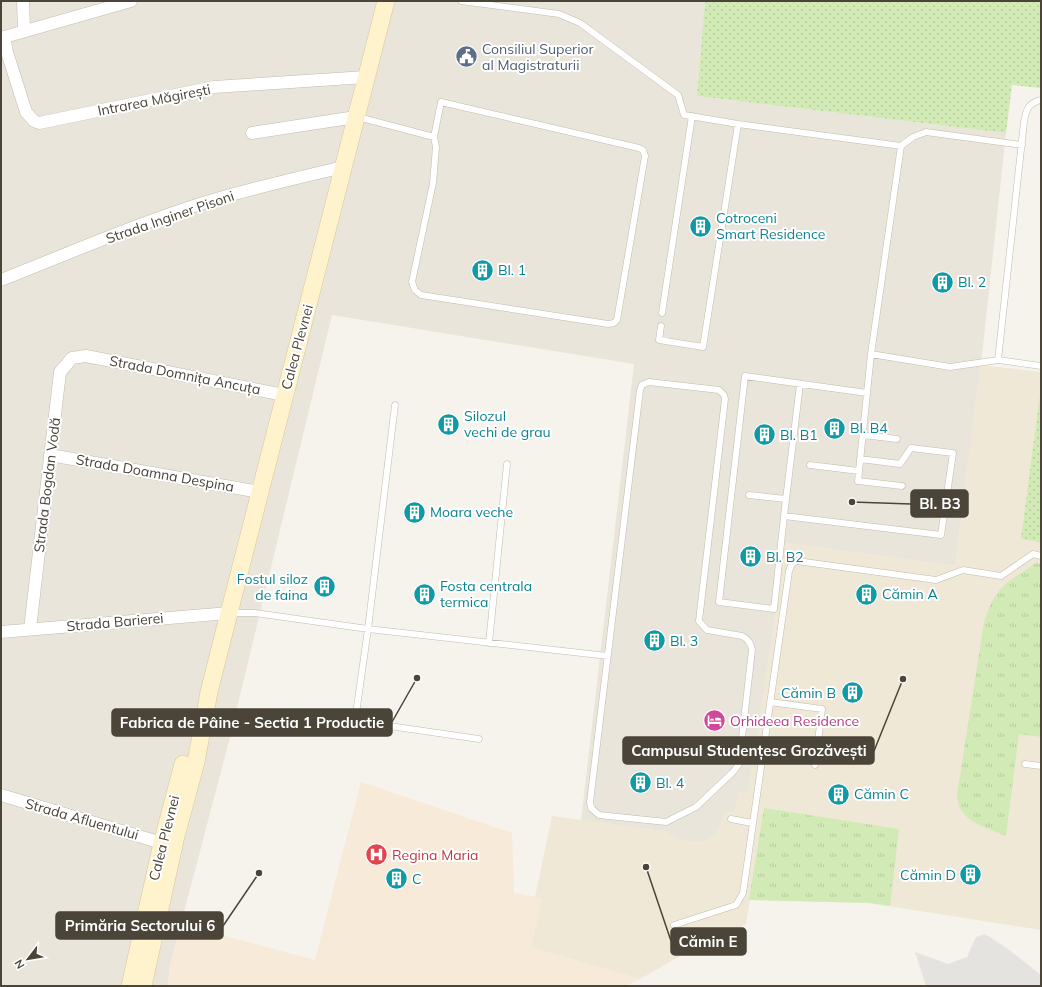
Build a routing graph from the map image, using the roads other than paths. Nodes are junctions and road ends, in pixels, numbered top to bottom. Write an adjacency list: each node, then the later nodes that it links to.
1 (22, 1): 5 (street)
2 (131, 1): 5 (street)
3 (386, 1): 7 (main road, Calea Plevnei)
4 (461, 1): 9 (lane)
5 (24, 31): 6 (street)
6 (3, 38): 7 (street, Intrarea Măgirești)
7 (366, 77): 10 (main road, Calea Plevnei)
8 (1041, 100): 14 (lane)
9 (692, 116): 11 (lane); 18 (lane)
10 (356, 117): 12 (street); 13 (lane); 16 (main road, Calea Plevnei)
11 (738, 124): 15 (lane); 19 (lane)
12 (252, 133)
13 (434, 137): 13 (lane)
14 (1022, 145): 15 (lane); 22 (lane)
15 (901, 146): 20 (lane)
16 (343, 167): 17 (street, Strada Inginer Pisoni); 26 (main road, Calea Plevnei)
17 (1, 280)
18 (662, 313)
19 (661, 326)
20 (871, 354): 22 (lane); 25 (lane)
21 (86, 356): 26 (street, Strada Domnița Ancuța); 30 (street, Strada Bogdan Vodă)
22 (998, 360): 23 (lane)
23 (1041, 366)
24 (800, 384): 25 (lane); 38 (lane); 39 (lane)
25 (867, 393): 28 (lane)
26 (284, 395): 36 (main road, Calea Plevnei)
27 (395, 405): 42 (lane)
28 (863, 435): 29 (lane); 31 (lane)
29 (897, 440)
30 (50, 455): 36 (street, Strada Doamna Despina); 43 (street, Strada Bogdan Vodă)
31 (860, 459): 34 (lane); 39 (lane)
32 (507, 464): 45 (lane)
33 (810, 464): 34 (lane)
34 (859, 471): 35 (lane)
35 (902, 486)
36 (260, 492): 41 (main road, Calea Plevnei)
37 (749, 494): 38 (lane)
38 (786, 499): 39 (lane)
39 (784, 516)
40 (1041, 556): 48 (lane)
41 (228, 613): 42 (lane); 43 (street, Strada Barierei); 47 (main road, Calea Plevnei)
42 (368, 629): 45 (lane); 49 (lane)
43 (30, 630): 44 (street, Strada Barierei)
44 (1, 632)
45 (489, 642): 46 (lane)
46 (608, 656): 46 (lane)
47 (209, 692): 56 (main road, Calea Plevnei); 58 (main road, Calea Plevnei)
48 (770, 702): 51 (lane); 55 (lane)
49 (480, 739)
50 (1025, 764): 52 (lane)
51 (815, 765)
52 (1041, 766)
53 (1, 795): 56 (street, Strada Afluentului)
54 (731, 819): 55 (lane)
55 (752, 823): 57 (lane)
56 (162, 843): 59 (main road, Calea Plevnei)
57 (674, 925)
58 (151, 949): 60 (main road, Calea Plevnei); 61 (main road, Calea Plevnei)
59 (130, 986)
60 (143, 986)
61 (151, 986)

